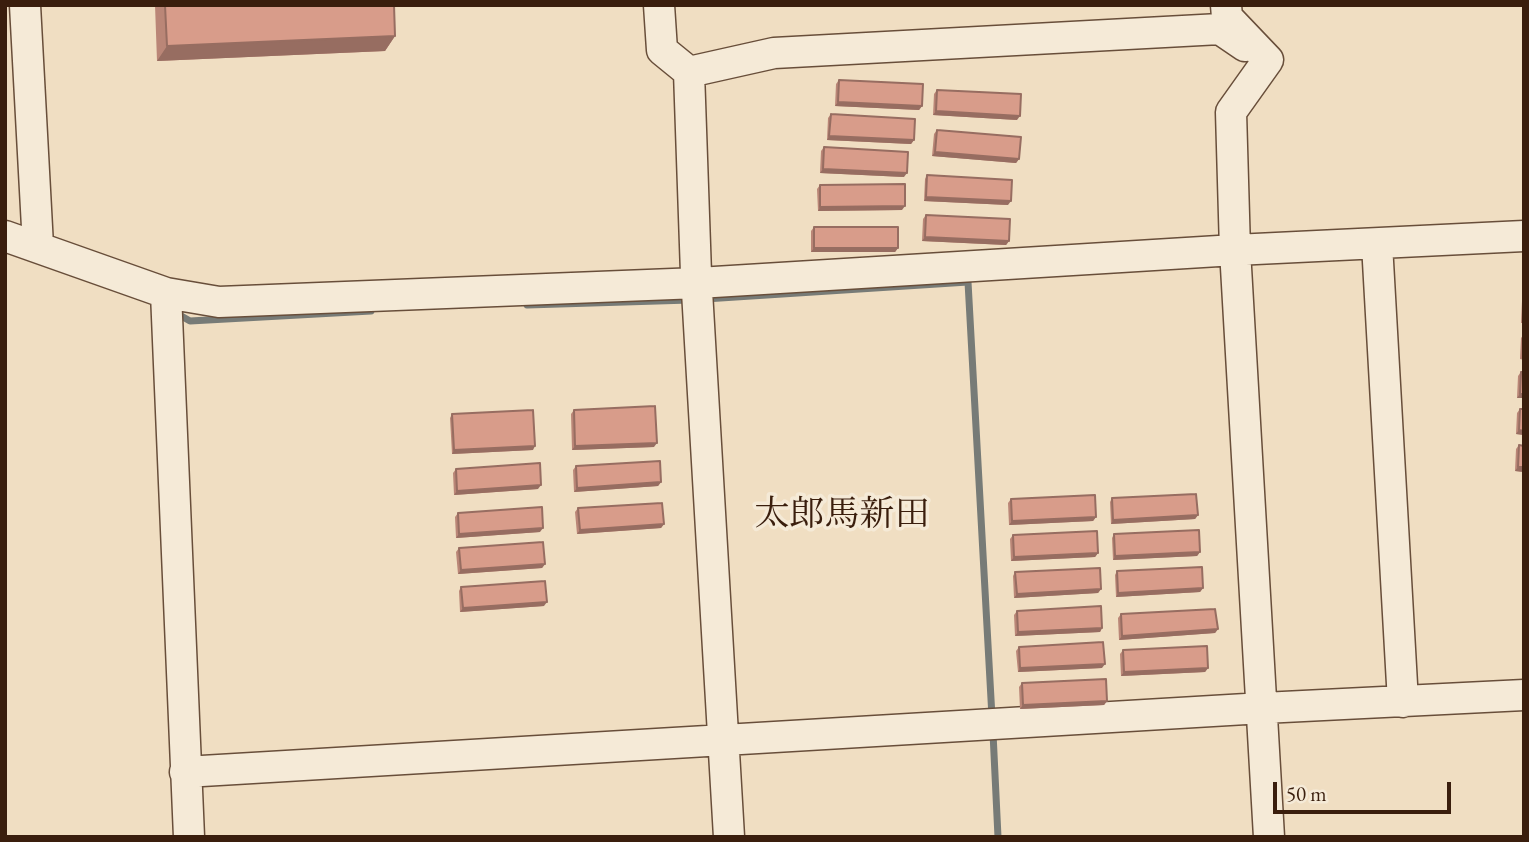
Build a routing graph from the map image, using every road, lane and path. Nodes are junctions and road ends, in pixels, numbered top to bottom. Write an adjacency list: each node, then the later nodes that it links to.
1 (25, 5): 9 (street)
2 (659, 5): 5 (street)
3 (1226, 5): 4 (street)
4 (1268, 61): 5 (street); 10 (street)
5 (689, 72): 11 (street)
6 (5, 236): 9 (street)
7 (1524, 236): 8 (street)
8 (1377, 244): 10 (street); 14 (street)
9 (37, 247): 12 (street)
10 (1235, 250): 11 (street); 15 (street)
11 (698, 283): 12 (street); 16 (street)
12 (166, 293): 17 (street)
13 (1524, 695): 14 (street)
14 (1403, 702): 15 (street)
15 (1263, 708): 16 (street); 20 (street)
16 (723, 740): 17 (street); 19 (street)
17 (185, 772): 18 (street)
18 (189, 837)
19 (729, 837)
20 (1269, 837)

